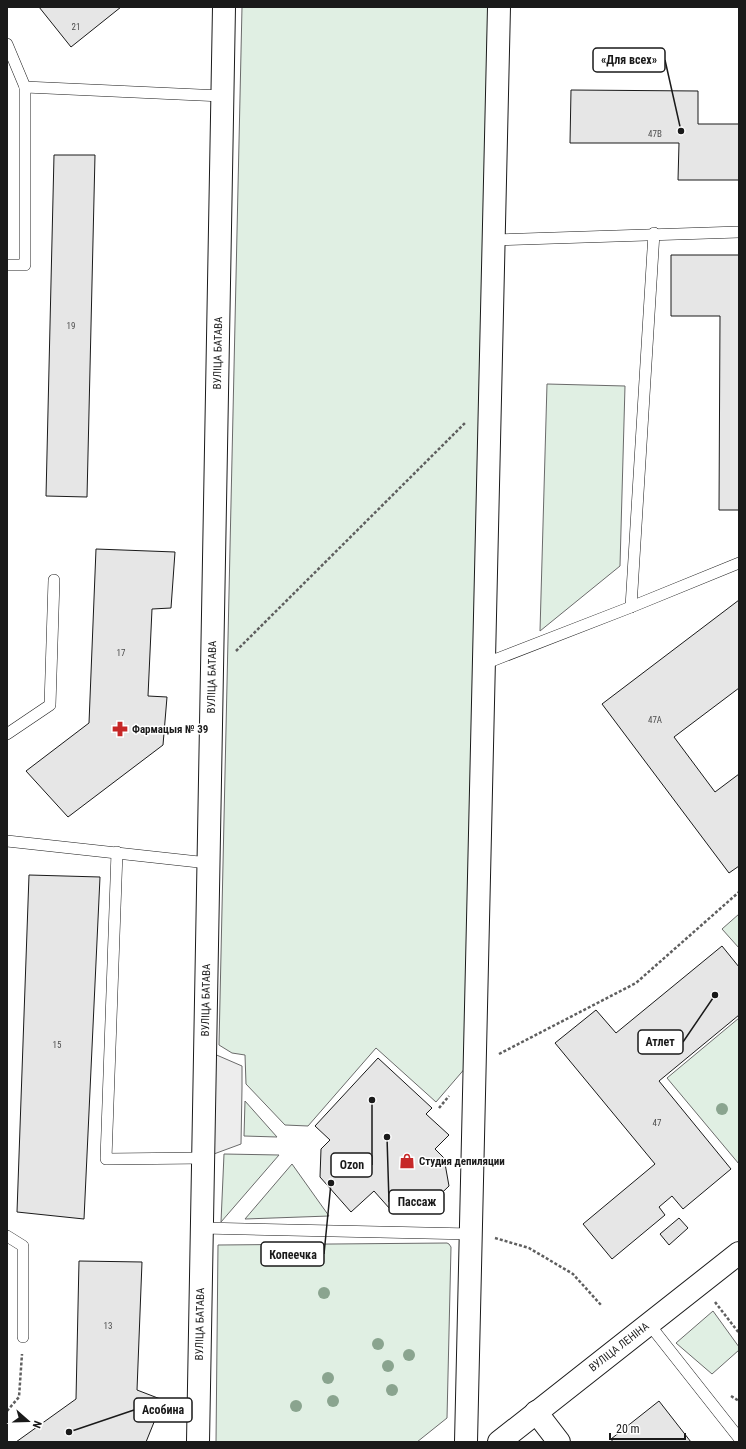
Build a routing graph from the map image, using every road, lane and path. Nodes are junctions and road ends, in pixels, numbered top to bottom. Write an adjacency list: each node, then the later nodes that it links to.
1 (224, 7): 5 (street, ВУЛІЦА БАТАВА)
2 (499, 7): 8 (street)
3 (7, 44): 4 (lane)
4 (25, 87): 5 (lane); 9 (lane)
5 (222, 96): 15 (street, ВУЛІЦА БАТАВА)
6 (739, 232): 7 (lane)
7 (654, 234): 8 (lane); 13 (lane)
8 (494, 240): 10 (street)
9 (7, 265)
10 (490, 399): 14 (street); 15 (path)
11 (739, 563): 13 (lane)
12 (54, 580): 16 (lane)
13 (631, 607): 14 (lane)
14 (484, 664): 21 (street)
15 (212, 676): 19 (street, ВУЛІЦА БАТАВА)
16 (7, 734)
17 (7, 841): 18 (lane)
18 (117, 852): 19 (lane); 24 (lane)
19 (208, 863): 24 (street, ВУЛІЦА БАТАВА)
20 (739, 892): 21 (path)
21 (475, 1066): 26 (street)
22 (449, 1096): 23 (path)
23 (439, 1108)
24 (203, 1158): 25 (street, ВУЛІЦА БАТАВА)
25 (202, 1228): 26 (lane); 37 (street, ВУЛІЦА БАТАВА)
26 (471, 1234): 30 (path); 38 (street)
27 (7, 1236): 33 (lane)
28 (739, 1253): 31 (street, ВУЛІЦА ЛЕНІНА)
29 (714, 1301): 32 (path)
30 (601, 1305)
31 (649, 1324): 35 (street, ВУЛІЦА ЛЕНІНА); 36 (lane)
32 (739, 1333)
33 (23, 1337): 34 (path)
34 (7, 1411)
35 (536, 1412): 39 (street, ВУЛІЦА ЛЕНІНА); 40 (street)
36 (739, 1438)
37 (198, 1442)
38 (466, 1442)
39 (499, 1442)
40 (559, 1442)

